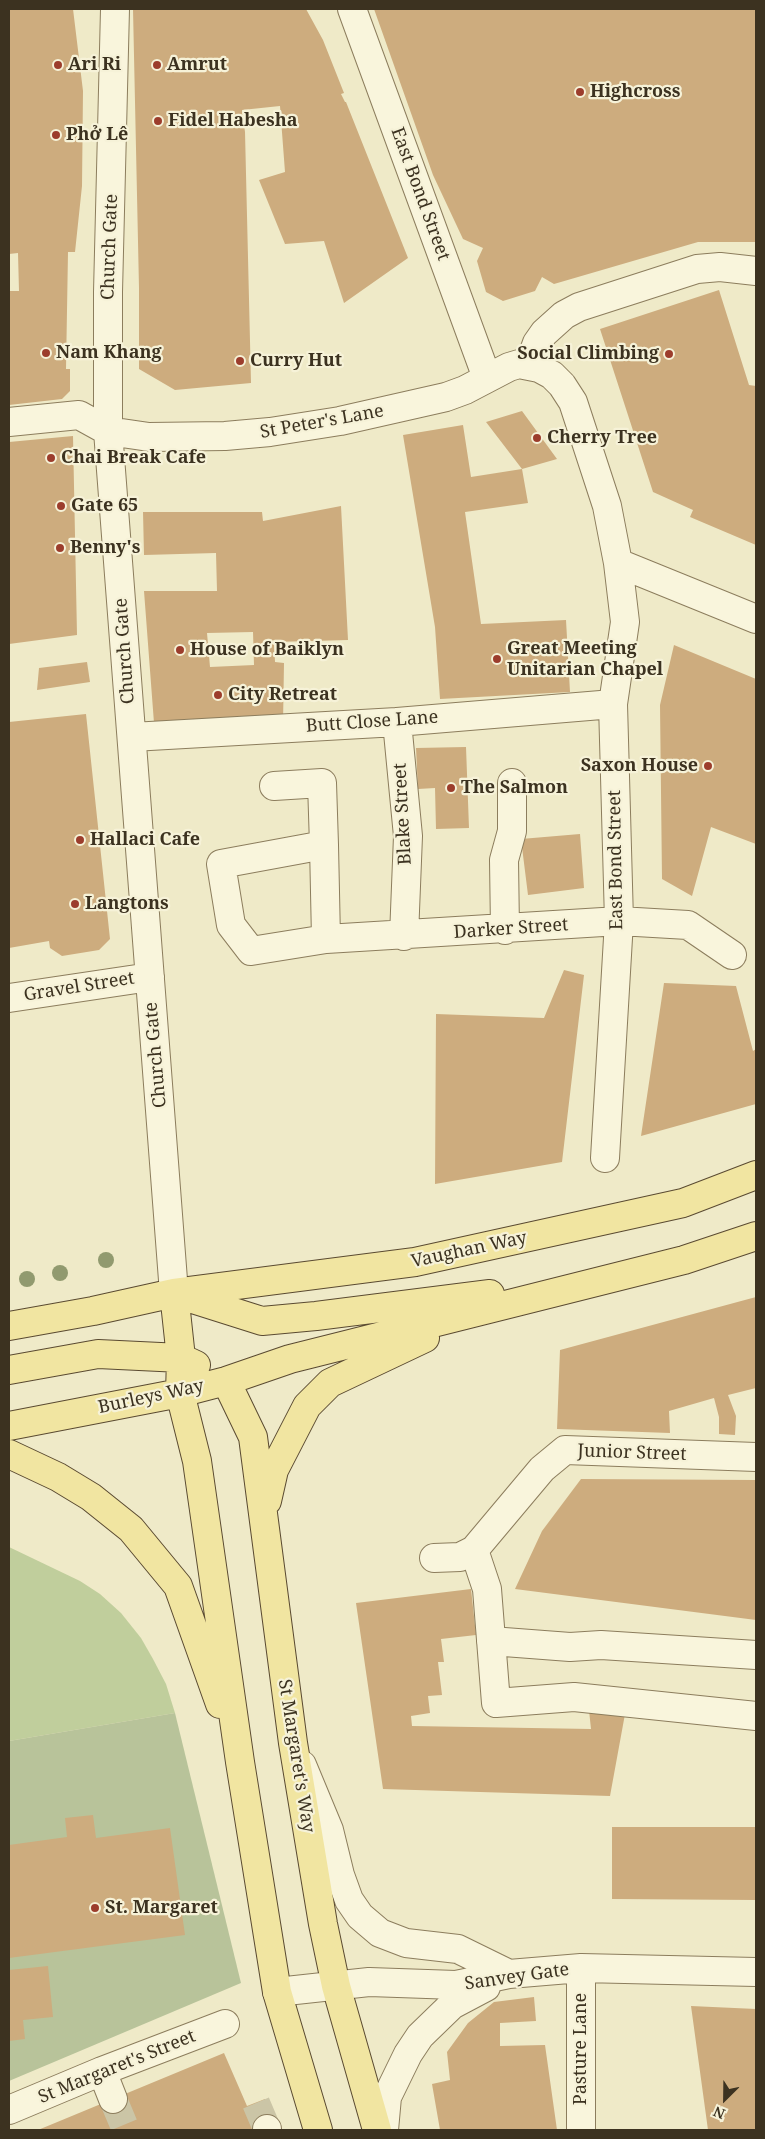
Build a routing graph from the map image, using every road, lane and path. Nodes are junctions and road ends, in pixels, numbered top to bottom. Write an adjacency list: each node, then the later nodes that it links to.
1 (115, 9): 7 (street, Church Gate)
2 (352, 9): 5 (street, East Bond Street)
3 (756, 271): 4 (street)
4 (529, 365): 5 (street, St Peter's Lane); 8 (street)
5 (487, 378): 7 (street, St Peter's Lane)
6 (9, 422): 7 (street)
7 (108, 431): 12 (street, Church Gate)
8 (618, 563): 9 (street); 10 (street, East Bond Street)
9 (756, 619)
10 (613, 704): 11 (street, Butt Close Lane); 16 (street, East Bond Street)
11 (397, 722): 12 (street, Butt Close Lane); 18 (street, Blake Street)
12 (132, 737): 21 (street, Church Gate)
13 (512, 783): 17 (street)
14 (274, 786): 15 (street)
15 (324, 845): 19 (street); 19 (street, Darker Street)
16 (619, 922): 17 (street, Darker Street); 20 (street, Darker Street); 23 (street, East Bond Street)
17 (505, 930): 18 (street, Darker Street)
18 (404, 936): 19 (street, Darker Street)
19 (326, 939)
20 (732, 955)
21 (150, 977): 22 (street, Gravel Street); 29 (street, Church Gate)
22 (9, 998)
23 (605, 1158)
24 (756, 1175): 26 (main road, Vaughan Way)
25 (756, 1188): 26 (street)
26 (683, 1203): 29 (main road, Vaughan Way)
27 (756, 1236): 28 (main road)
28 (606, 1279): 29 (main road); 30 (main road)
29 (174, 1293): 31 (main road); 32 (main road)
30 (481, 1312): 34 (main road, Burleys Way); 39 (main road)
31 (9, 1326)
32 (181, 1358): 33 (main road); 34 (main road); 35 (main road)
33 (9, 1370)
34 (226, 1381): 35 (main road, Burleys Way); 39 (main road, St Margaret's Way)
35 (180, 1392): 36 (main road, Burleys Way); 46 (main road)
36 (9, 1426)
37 (9, 1454): 46 (main road)
38 (756, 1457): 40 (street, Junior Street)
39 (263, 1522): 45 (main road, St Margaret's Way)
40 (474, 1550): 41 (street); 42 (street)
41 (434, 1558)
42 (491, 1641): 43 (street); 44 (street)
43 (756, 1655)
44 (756, 1716)
45 (293, 1743): 49 (street); 50 (main road, St Margaret's Way)
46 (240, 1762): 51 (main road)
47 (581, 1968): 48 (street, Sanvey Gate); 49 (street, Sanvey Gate); 59 (street, Pasture Lane)
48 (756, 1972)
49 (509, 1974): 50 (street, Sanvey Gate); 58 (street)
50 (336, 1986): 51 (street, Sanvey Gate); 57 (main road, St Margaret's Way)
51 (277, 1992): 56 (main road)
52 (225, 2024): 53 (street, St Margaret's Street)
53 (102, 2072): 54 (street); 55 (street, St Margaret's Street)
54 (114, 2099)
55 (9, 2110)
56 (318, 2130)
57 (377, 2130)
58 (384, 2130)
59 (581, 2130)

